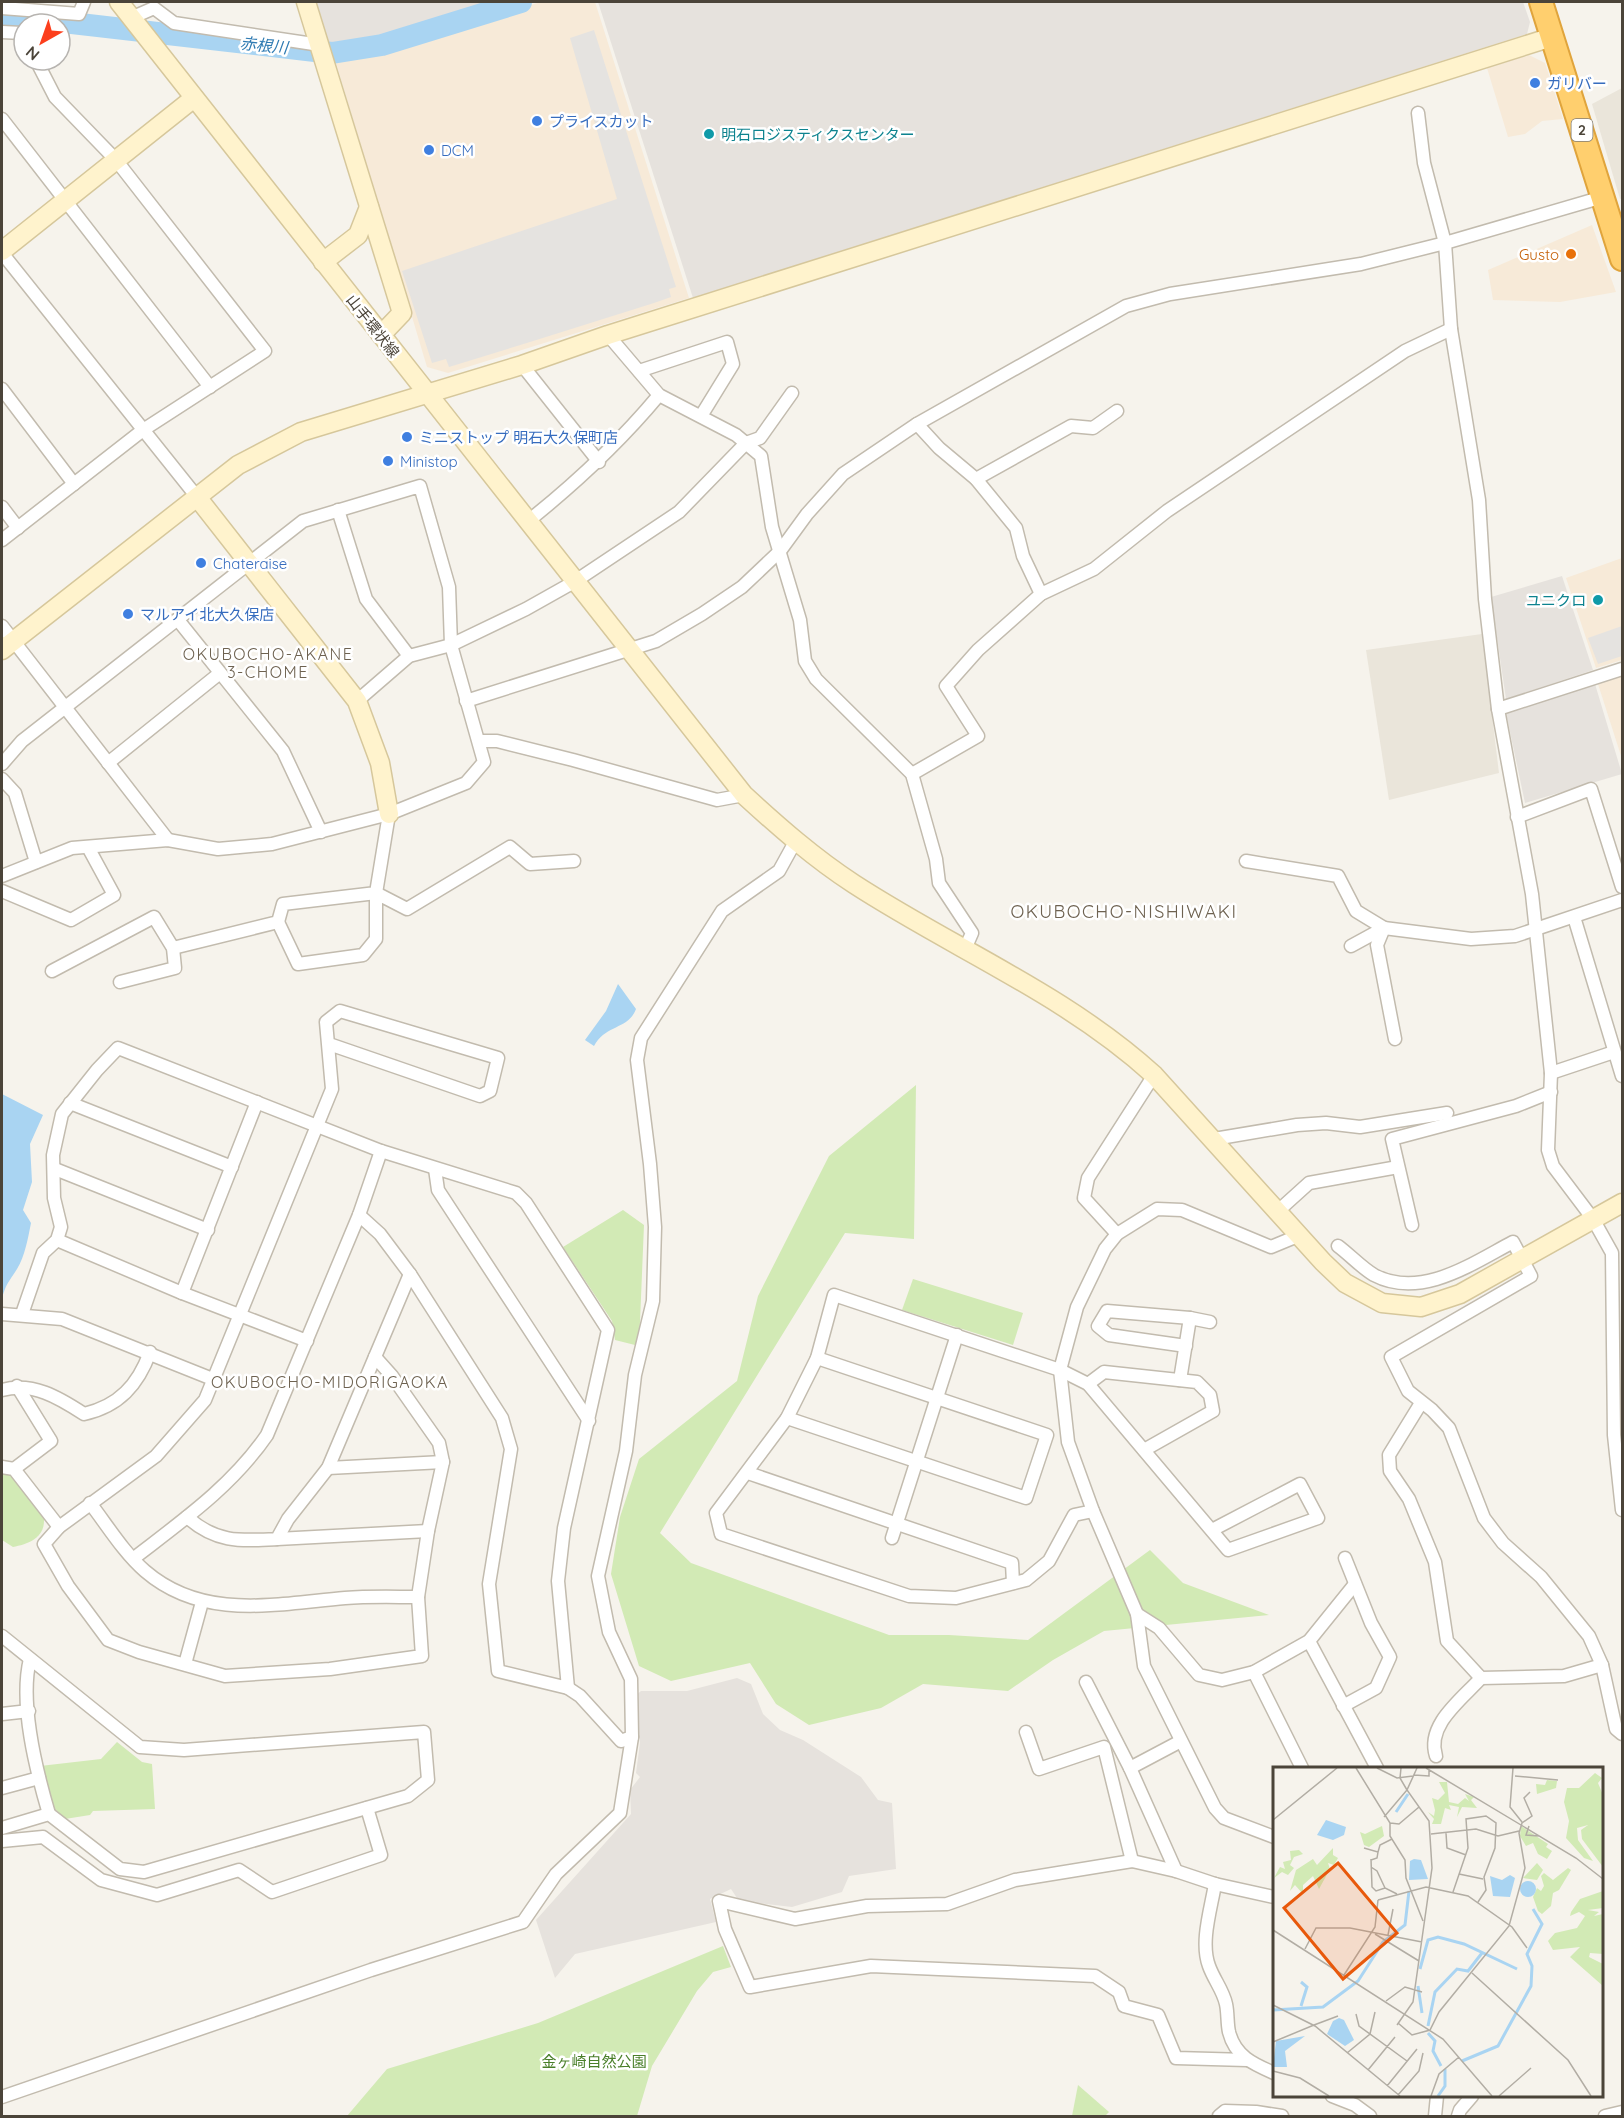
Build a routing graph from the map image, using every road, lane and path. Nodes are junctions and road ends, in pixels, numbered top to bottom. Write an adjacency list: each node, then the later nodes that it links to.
1 (84, 2): 5 (street)
2 (119, 2): 6 (street, 山手環状線)
3 (306, 2): 8 (street)
4 (1541, 2): 7 (highway, 2)
5 (2, 8)
6 (131, 18): 8 (street); 10 (street, 山手環状線)
7 (1552, 37): 14 (highway, 2); 23 (street)
8 (320, 45): 16 (street)
9 (42, 72): 13 (street)
10 (194, 98): 13 (street); 20 (street, 山手環状線)
11 (1418, 113): 17 (street)
12 (2, 119): 15 (street)
13 (116, 160): 15 (street); 26 (street)
14 (1603, 197): 17 (street); 19 (highway, 2)
15 (64, 201): 18 (street); 26 (street)
16 (369, 207): 20 (street); 22 (street)
17 (1445, 243): 21 (street); 33 (street)
18 (2, 252): 34 (street)
19 (1623, 259)
20 (323, 262): 22 (street, 山手環状線)
21 (1451, 329): 48 (street); 60 (street)
22 (381, 335): 29 (street, 山手環状線)
23 (608, 335): 24 (street); 25 (street)
24 (522, 365): 29 (street); 36 (street)
25 (639, 371): 30 (street); 32 (street)
26 (210, 387): 34 (street)
27 (2, 389): 38 (street)
28 (792, 393): 35 (street)
29 (425, 394): 39 (street); 42 (street, 山手環状線)
30 (659, 395): 32 (street); 36 (street)
31 (1117, 411): 37 (street)
32 (700, 416): 35 (street)
33 (917, 424): 37 (street); 45 (street)
34 (143, 430): 38 (street); 39 (street)
35 (746, 443): 45 (street); 47 (street)
36 (599, 462): 42 (street)
37 (976, 478): 48 (street)
38 (74, 483): 43 (street)
39 (197, 497): 46 (street); 52 (street)
40 (2, 507): 43 (street)
41 (338, 510): 46 (street); 51 (street); 54 (street)
42 (527, 522): 47 (street, 山手環状線)
43 (18, 528): 44 (street)
44 (2, 540)
45 (780, 551): 53 (street); 64 (street)
46 (250, 565): 49 (street); 58 (street)
47 (574, 582): 51 (street); 53 (street, 山手環状線)
48 (1041, 594): 64 (street)
49 (178, 620): 56 (street); 59 (street)
50 (2, 626): 52 (street)
51 (451, 645): 54 (street); 57 (street)
52 (7, 646): 59 (street)
53 (628, 650): 57 (street); 66 (street, 山手環状線)
54 (409, 656): 58 (street)
55 (1623, 669): 60 (street)
56 (220, 673): 62 (street); 69 (street)
57 (466, 700): 61 (street)
58 (357, 701): 67 (street)
59 (66, 706): 62 (street); 63 (street)
60 (1498, 709): 68 (street)
61 (480, 741): 66 (street); 67 (street)
62 (108, 763): 70 (street)
63 (2, 764)
64 (912, 774): 87 (street)
65 (2, 779): 75 (street)
66 (744, 795): 71 (street, 山手環状線)
67 (389, 814): 69 (street); 79 (street)
68 (1517, 817): 77 (street); 84 (street)
69 (321, 832): 70 (street)
70 (168, 840): 72 (street)
71 (795, 842): 87 (street, 山手環状線); 180 (street)
72 (90, 849): 75 (street); 78 (street)
73 (574, 861): 79 (street)
74 (1246, 861): 83 (street)
75 (36, 862): 76 (street)
76 (2, 876)
77 (1623, 887)
78 (2, 891)
79 (376, 893): 82 (street); 82 (street)
80 (1623, 900): 81 (street)
81 (1574, 917): 84 (street); 92 (street)
82 (278, 922): 86 (street)
83 (1384, 928): 84 (street); 85 (street); 90 (street)
84 (1534, 932): 93 (street)
85 (1351, 946)
86 (173, 948): 88 (street); 89 (street)
87 (965, 949): 94 (street, 山手環状線)
88 (52, 971)
89 (120, 982)
90 (1395, 1039)
91 (329, 1044): 91 (street); 100 (street)
92 (1614, 1052): 93 (street); 95 (street)
93 (1551, 1073): 96 (street)
94 (1154, 1075): 101 (street, 山手環状線); 113 (street)
95 (1623, 1076)
96 (1551, 1092): 104 (street); 110 (street)
97 (257, 1102): 98 (street); 100 (street); 103 (street)
98 (70, 1103): 103 (street); 105 (street)
99 (1447, 1113): 101 (street)
100 (317, 1125): 102 (street); 122 (street)
101 (1214, 1139): 108 (street, 山手環状線)
102 (381, 1151): 106 (street); 109 (street)
103 (232, 1167): 112 (street)
104 (1398, 1167): 108 (street); 111 (street)
105 (55, 1169): 112 (street); 115 (street)
106 (435, 1169): 141 (street); 141 (street)
107 (1623, 1203): 110 (street, 山手環状線)
108 (1278, 1211): 114 (street, 山手環状線)
109 (359, 1215): 118 (street); 126 (street)
110 (1593, 1219): 117 (street, 山手環状線); 132 (street)
111 (1412, 1225)
112 (208, 1230): 119 (street)
113 (1117, 1234): 114 (street); 131 (street)
114 (1299, 1235): 117 (street, 山手環状線)
115 (57, 1240): 119 (street); 121 (street)
116 (1338, 1246): 117 (street)
117 (1521, 1259): 139 (street)
118 (410, 1274): 129 (street); 174 (street)
119 (182, 1293): 122 (street)
120 (2, 1314): 121 (street)
121 (22, 1314): 128 (street)
122 (242, 1315): 126 (street); 133 (street)
123 (1190, 1318): 124 (street); 127 (street); 127 (street)
124 (1210, 1322)
125 (957, 1335): 130 (street); 131 (street); 138 (street)
126 (307, 1341): 151 (street)
127 (1186, 1346): 134 (street)
128 (150, 1352): 133 (street); 136 (street)
129 (375, 1357): 143 (street); 146 (street)
130 (817, 1358): 138 (street); 140 (street)
131 (1060, 1370): 135 (street); 149 (street)
132 (1618, 1376): 150 (street)
133 (214, 1380): 148 (street)
134 (1180, 1380): 135 (street); 142 (street)
135 (1088, 1384): 142 (street)
136 (17, 1386): 137 (street); 145 (street)
137 (2, 1390)
138 (937, 1397): 144 (street); 144 (street)
139 (1421, 1403): 170 (street); 172 (street)
140 (787, 1418): 144 (street); 147 (street)
141 (589, 1421): 174 (street)
142 (1143, 1450): 154 (street)
143 (443, 1461): 146 (street); 155 (street)
144 (916, 1462): 152 (street)
145 (8, 1468): 153 (street)
146 (328, 1468): 157 (street)
147 (748, 1473): 152 (street); 160 (street)
148 (90, 1503): 153 (street); 158 (street)
149 (1093, 1510): 160 (street); 164 (street)
150 (1623, 1510)
151 (187, 1517): 157 (street); 158 (street)
152 (896, 1522): 156 (street); 160 (street)
153 (59, 1527): 169 (street)
154 (1212, 1530): 154 (street)
155 (428, 1531): 157 (street); 162 (street)
156 (892, 1538)
157 (277, 1539)
158 (134, 1558): 163 (street)
159 (1345, 1558): 161 (street)
160 (1013, 1583)
161 (1355, 1584): 166 (street); 175 (street)
162 (418, 1597): 163 (street); 169 (street)
163 (202, 1602): 169 (street)
164 (1137, 1614): 171 (street); 181 (street)
165 (2, 1636): 167 (street)
166 (1309, 1641): 171 (street); 175 (street)
167 (7, 1645): 168 (street)
168 (30, 1659): 176 (street); 188 (street)
169 (185, 1664)
170 (1602, 1665): 172 (street); 179 (street)
171 (1254, 1672): 183 (street)
172 (1480, 1678): 182 (street)
173 (1086, 1682): 185 (street)
174 (568, 1688): 180 (street)
175 (1343, 1706): 184 (street)
176 (29, 1712): 177 (street); 186 (street)
177 (2, 1714)
178 (1026, 1732): 193 (street)
179 (1623, 1734)
180 (632, 1737): 199 (street)
181 (1181, 1741): 185 (street); 191 (street)
182 (1436, 1756)
183 (1302, 1767)
184 (1376, 1767)
185 (1130, 1768): 194 (street)
186 (39, 1778): 187 (street); 189 (street)
187 (2, 1788)
188 (367, 1808): 189 (street); 192 (street)
189 (49, 1814): 190 (street)
190 (2, 1828)
191 (1273, 1836)
192 (2, 1841)
193 (1132, 1861): 194 (street); 197 (street)
194 (1176, 1871): 195 (street)
195 (1215, 1884): 196 (street); 197 (street)
196 (1273, 1897)
197 (1247, 2060): 198 (street)
198 (1273, 2072)
199 (2, 2097)
200 (1335, 2097): 206 (street)
201 (1437, 2097): 207 (street)
202 (1471, 2097): 208 (street)
203 (1623, 2112): 209 (street)
204 (1219, 2116): 205 (street)
205 (1282, 2116)
206 (1370, 2116)
207 (1436, 2116)
208 (1458, 2116)
209 (1605, 2116)

